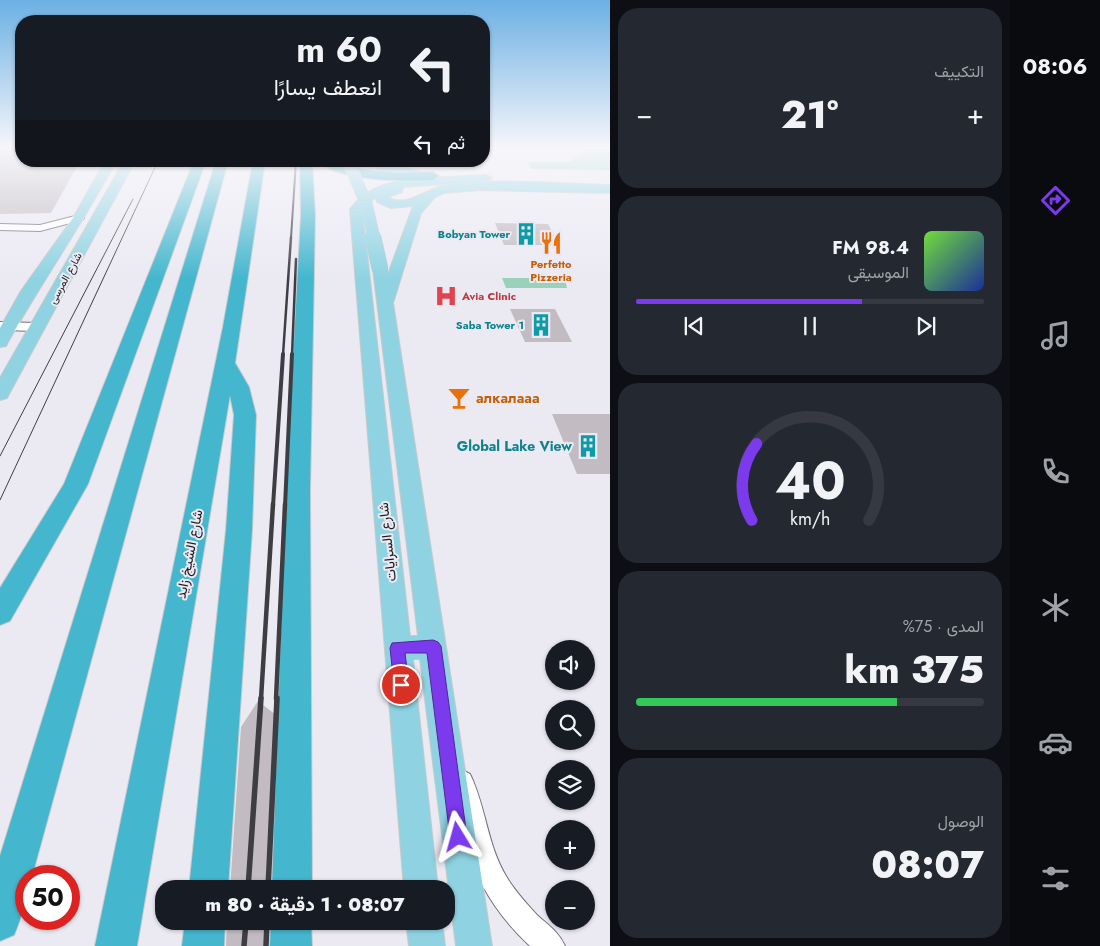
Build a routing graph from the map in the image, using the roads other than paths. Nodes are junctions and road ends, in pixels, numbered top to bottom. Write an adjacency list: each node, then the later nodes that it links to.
1 (94, 191): 10 (main road, شارع المرسى)
2 (113, 191): 15 (main road, شارع المرسى)
3 (188, 191): 19 (highway)
4 (213, 191): 26 (highway)
5 (255, 191): 17 (highway, شارع الشيخ زايد)
6 (307, 191): 24 (highway)
7 (361, 191): 14 (main road, bridge)
8 (378, 191): 21 (main road, شارع السرايات)
9 (433, 191): 14 (main road)
10 (79, 218): 12 (street); 13 (main road, شارع المرسى)
11 (0, 227): 12 (street)
12 (40, 228): 13 (street)
13 (65, 239): 16 (main road, شارع المرسى)
14 (385, 308): 20 (main road)
15 (37, 329): 16 (street); 18 (main road, شارع المرسى)
16 (2, 330)
17 (226, 364): 23 (highway); 30 (highway, شارع الشيخ زايد)
18 (0, 394)
19 (0, 613)
20 (433, 646): 21 (main road); 22 (main road)
21 (398, 648): 25 (main road, شارع السرايات)
22 (448, 764): 34 (main road); 35 (street)
23 (209, 880)
24 (292, 880)
25 (420, 880)
26 (0, 922)
27 (204, 930): 31 (highway)
28 (291, 930): 32 (highway)
29 (425, 930): 33 (main road)
30 (116, 946)
31 (203, 946)
32 (291, 946)
33 (427, 946)
34 (474, 946)
35 (551, 946)

